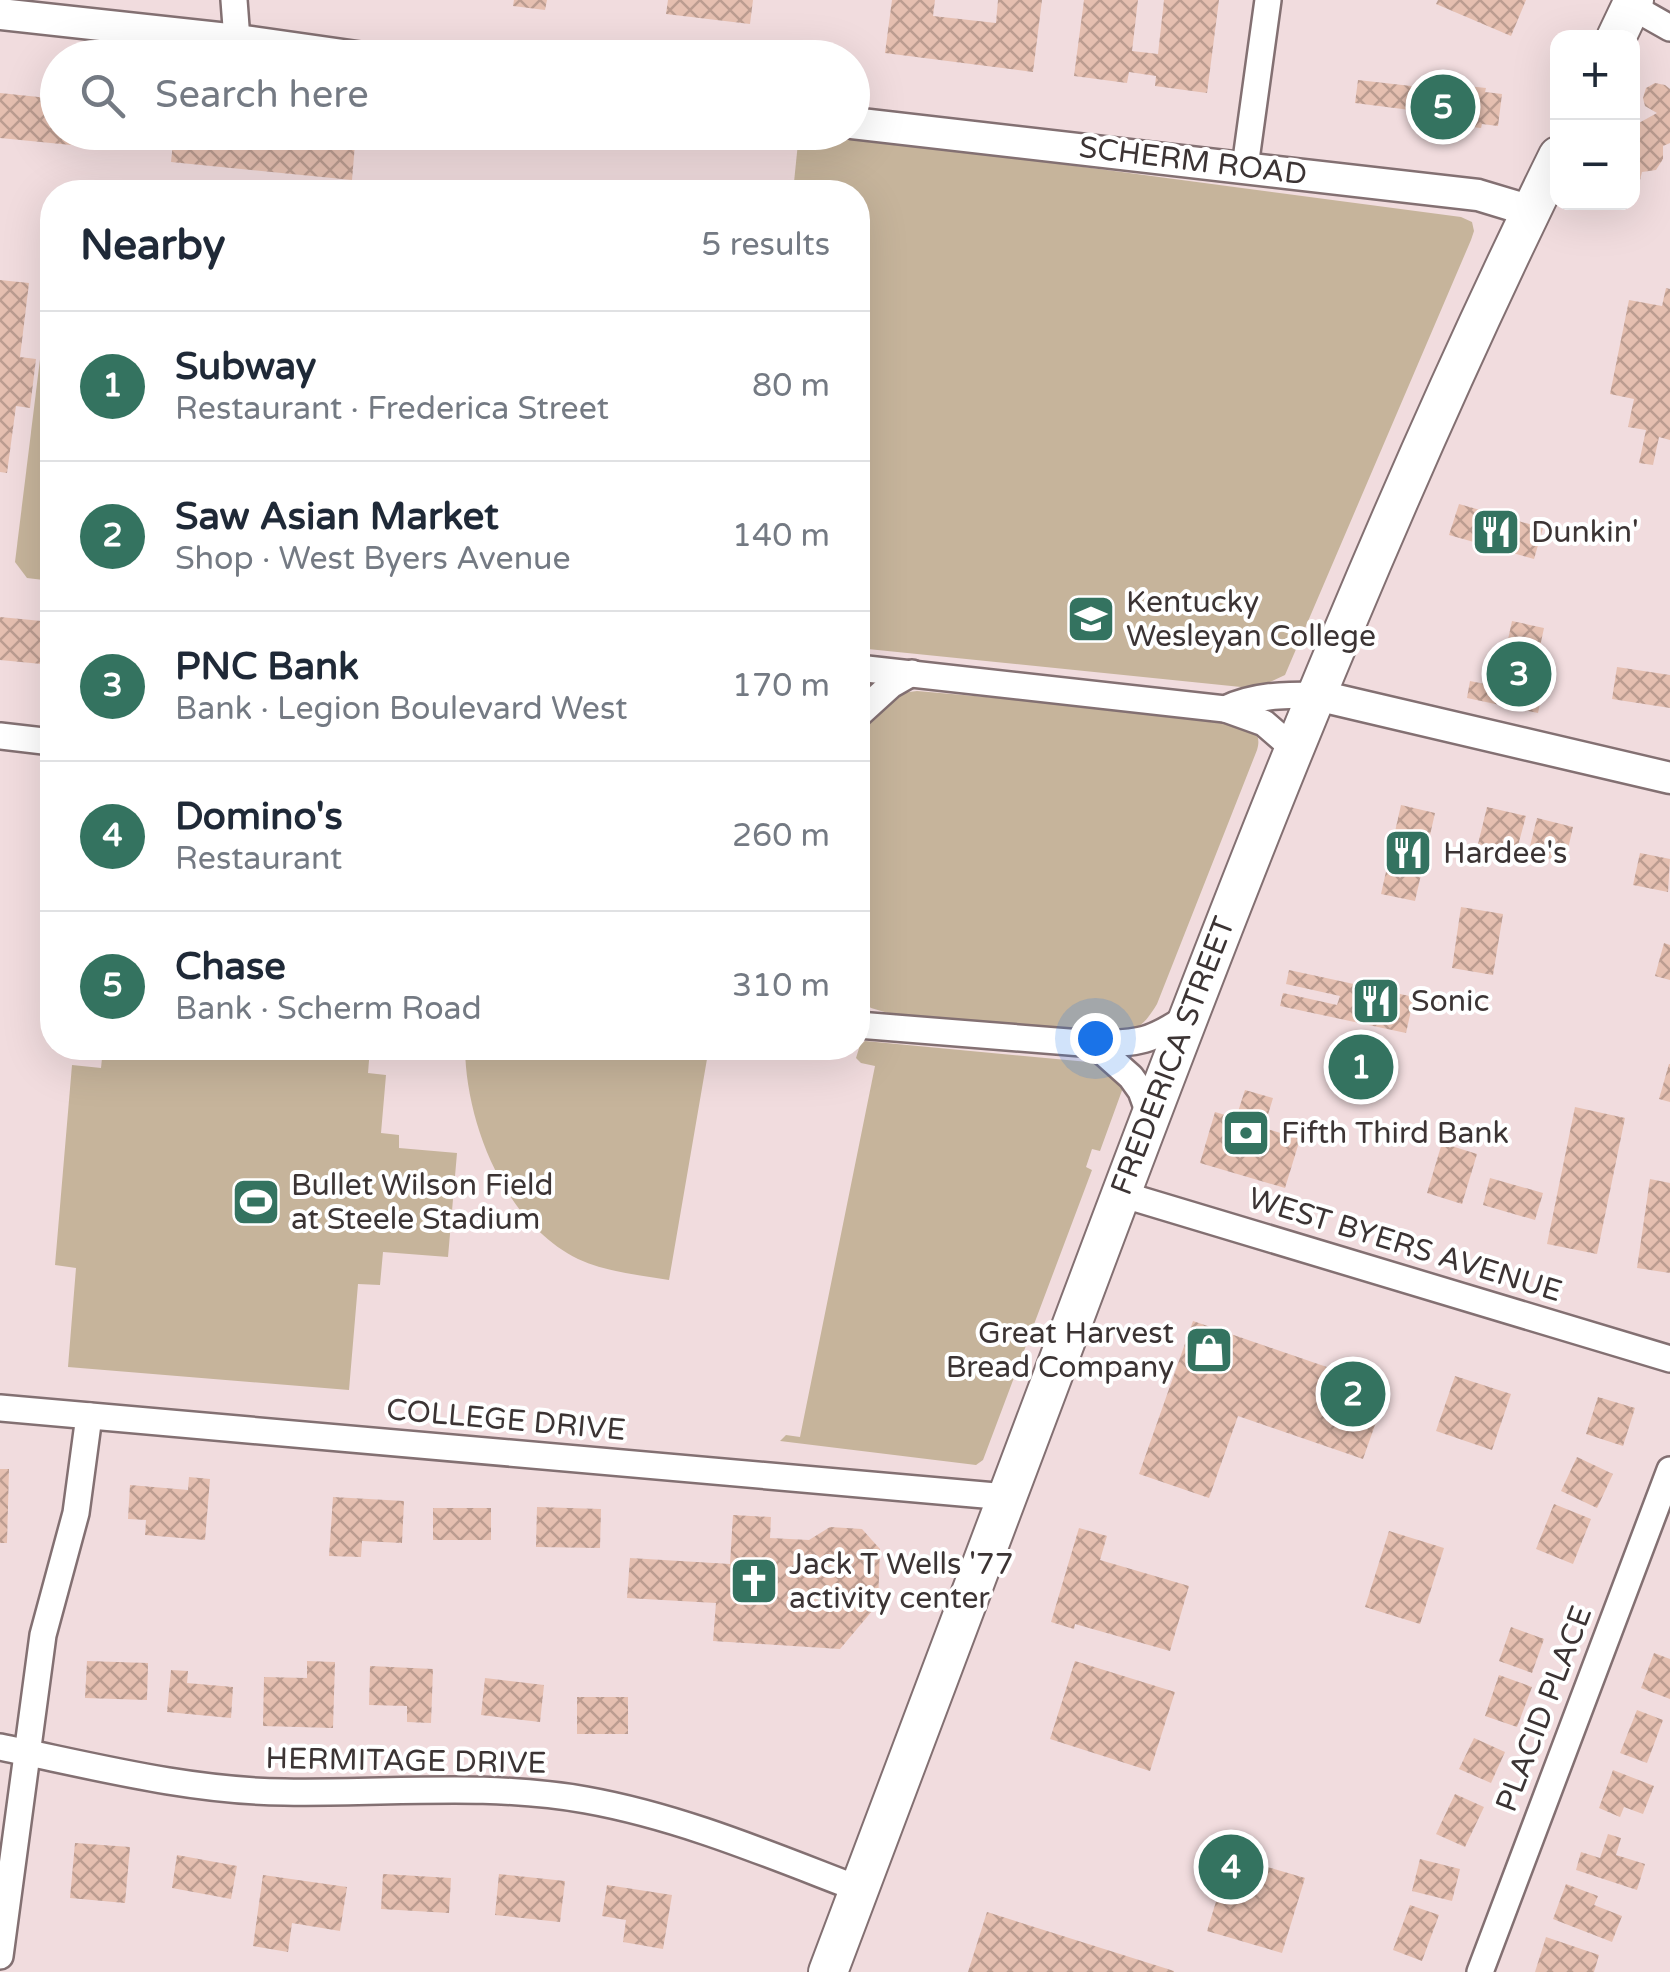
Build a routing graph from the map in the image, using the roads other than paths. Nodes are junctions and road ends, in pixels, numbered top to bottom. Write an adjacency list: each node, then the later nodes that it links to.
1 (234, 0): 6 (street)
2 (1268, 0): 8 (street)
3 (0, 14): 6 (street)
4 (1627, 14): 5 (street)
5 (1670, 28)
6 (237, 40)
7 (870, 124): 8 (street, SCHERM ROAD)
8 (1244, 167): 10 (street, SCHERM ROAD)
9 (1550, 172): 10 (main road, FREDERICA STREET)
10 (1530, 211): 13 (main road, FREDERICA STREET)
11 (870, 669): 12 (street)
12 (912, 674): 14 (street); 15 (street)
13 (1316, 695): 15 (street); 18 (main road, FREDERICA STREET); 19 (street)
14 (870, 704)
15 (1226, 709): 18 (street)
16 (0, 736): 17 (street)
17 (40, 741)
18 (1294, 749): 20 (main road, FREDERICA STREET)
19 (1670, 778)
20 (1188, 1016): 22 (street); 23 (main road, FREDERICA STREET)
21 (870, 1023): 22 (street)
22 (1094, 1044): 23 (street)
23 (1150, 1116): 24 (main road, FREDERICA STREET)
24 (1120, 1194): 25 (street, WEST BYERS AVENUE); 29 (main road, FREDERICA STREET)
25 (1670, 1359)
26 (0, 1408): 27 (street, COLLEGE DRIVE)
27 (89, 1416): 29 (street, COLLEGE DRIVE); 31 (street)
28 (1670, 1470): 35 (street, PLACID PLACE)
29 (1007, 1497): 32 (main road, FREDERICA STREET)
30 (0, 1747): 31 (street, HERMITAGE DRIVE)
31 (26, 1752): 32 (street, HERMITAGE DRIVE); 33 (street)
32 (859, 1889): 34 (main road, FREDERICA STREET)
33 (0, 1956)
34 (828, 1972)
35 (1480, 1972)

